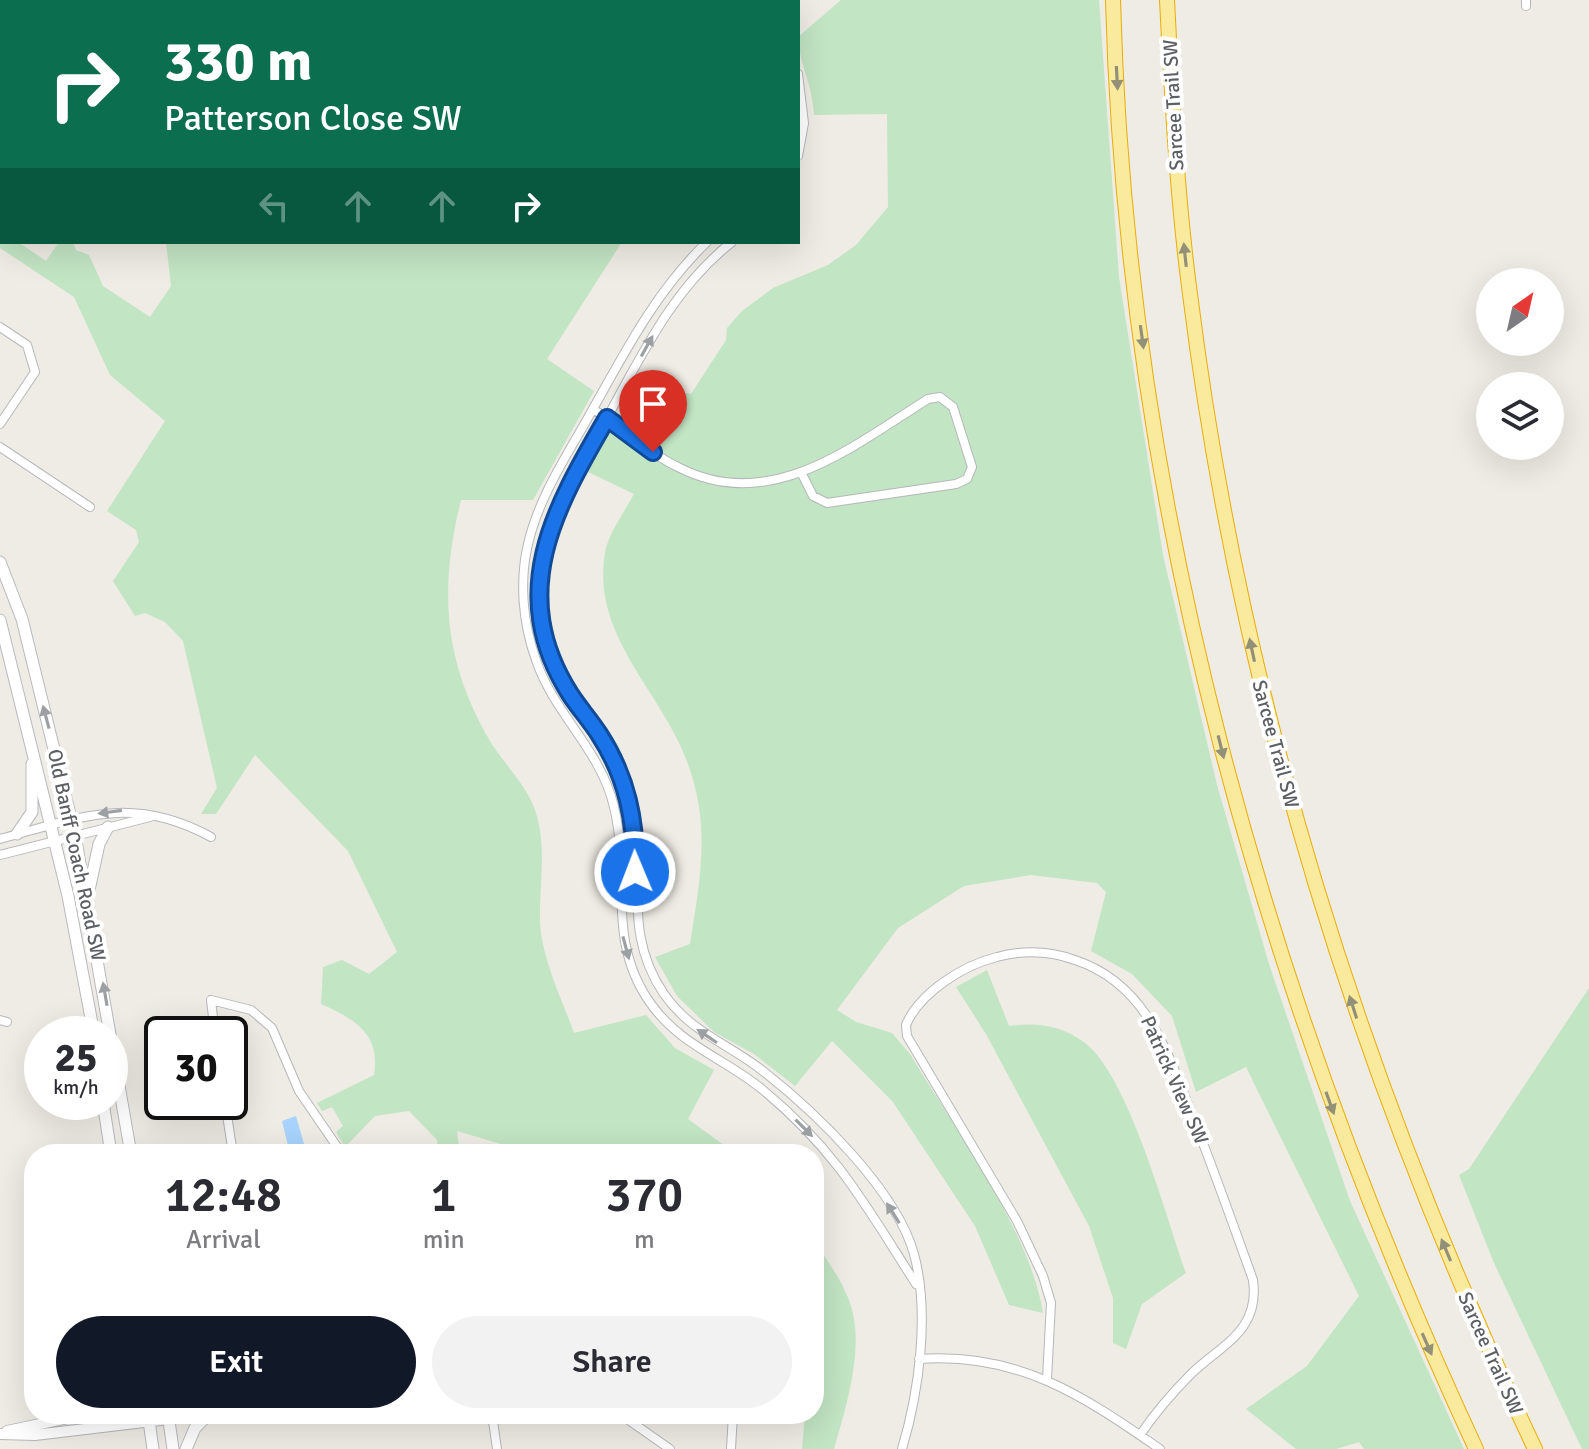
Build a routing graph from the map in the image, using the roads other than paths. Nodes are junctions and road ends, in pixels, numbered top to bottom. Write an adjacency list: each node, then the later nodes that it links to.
1 (1113, 0): 65 (highway, one-way to 65)
2 (1167, 0): 66 (highway, Sarcee Trail SW, one-way to 2)
3 (800, 90): 4 (street)
4 (800, 145)
5 (705, 244): 7 (street)
6 (730, 244): 8 (street)
7 (684, 265): 8 (street); 10 (street)
8 (695, 275): 11 (street, one-way to 8)
9 (0, 327): 12 (street)
10 (593, 409): 11 (street); 17 (street)
11 (607, 418): 14 (street); 18 (street)
12 (0, 424)
13 (0, 447): 15 (street)
14 (802, 474): 14 (street)
15 (90, 507)
16 (0, 562): 24 (main road, Old Banff Coach Road SW, one-way to 16)
17 (523, 591): 18 (street); 22 (street)
18 (539, 591): 21 (street)
19 (0, 620): 20 (main road, Old Banff Coach Road SW)
20 (30, 731): 25 (main road, Old Banff Coach Road SW); 27 (main road)
21 (616, 763): 22 (street); 44 (street, one-way to 21)
22 (601, 770): 42 (street, one-way to 42)
23 (150, 817): 24 (street, one-way to 24); 26 (street); 29 (street)
24 (71, 820): 25 (street); 28 (main road, Old Banff Coach Road SW)
25 (51, 825): 27 (street); 31 (main road, Old Banff Coach Road SW)
26 (108, 827): 28 (street); 33 (main road)
27 (17, 834): 30 (street)
28 (75, 835): 31 (street); 33 (main road, Old Banff Coach Road SW)
29 (211, 837)
30 (0, 839)
31 (54, 841): 32 (street); 34 (main road, Old Banff Coach Road SW)
32 (0, 855)
33 (88, 899): 39 (main road, Old Banff Coach Road SW, one-way to 33)
34 (91, 1016)
35 (213, 1016): 41 (street)
36 (106, 1120): 38 (main road)
37 (228, 1120): 40 (street)
38 (109, 1144)
39 (129, 1144)
40 (231, 1144)
41 (335, 1144)
42 (820, 1144)
43 (824, 1149): 44 (street, one-way to 44)
44 (917, 1286): 45 (street)
45 (919, 1359): 46 (street); 63 (street)
46 (1047, 1379): 56 (street); 56 (street, Patrick View SW)
47 (30, 1424): 55 (street)
48 (108, 1424): 55 (street)
49 (149, 1424): 57 (main road)
50 (170, 1424): 58 (main road)
51 (198, 1424): 59 (main road)
52 (493, 1424): 60 (street)
53 (634, 1424): 61 (street)
54 (732, 1424): 62 (street)
55 (0, 1434)
56 (1140, 1435): 64 (street)
57 (153, 1449)
58 (173, 1449)
59 (186, 1449)
60 (497, 1449)
61 (670, 1449)
62 (731, 1449)
63 (902, 1449)
64 (1160, 1449)
65 (1476, 1449)
66 (1535, 1449)

